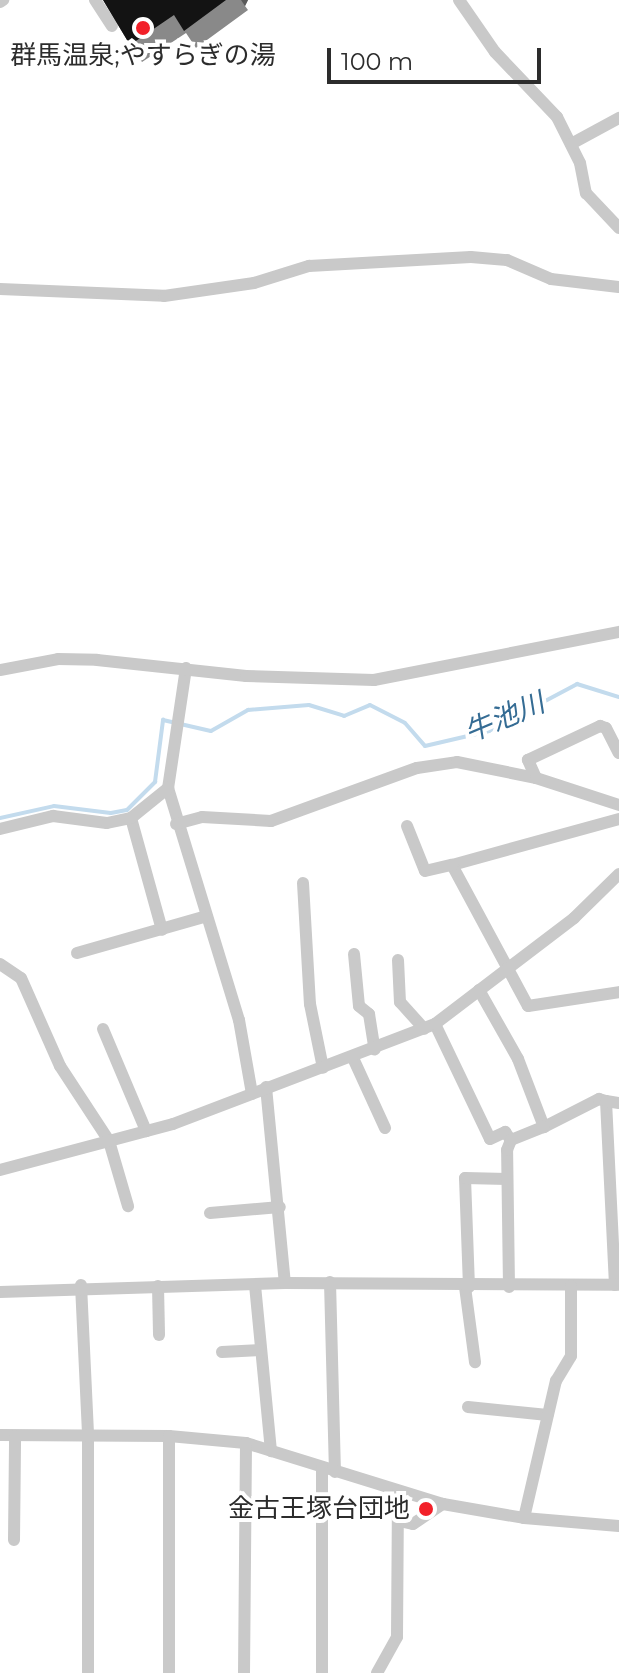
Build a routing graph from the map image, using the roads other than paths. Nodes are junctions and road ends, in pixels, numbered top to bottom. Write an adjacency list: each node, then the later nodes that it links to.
1 (95, 0): 3 (street)
2 (459, 0): 5 (street)
3 (112, 26)
4 (619, 118): 5 (street)
5 (571, 144): 6 (street)
6 (619, 228)
7 (619, 287): 8 (street)
8 (0, 289)
9 (619, 632): 10 (street)
10 (186, 668): 11 (street); 14 (street)
11 (0, 670)
12 (619, 753): 13 (street)
13 (536, 778): 15 (street); 18 (street)
14 (168, 788): 16 (street); 18 (street)
15 (619, 805)
16 (131, 818): 20 (street); 25 (street)
17 (619, 819): 21 (street)
18 (176, 824): 24 (street)
19 (407, 826): 21 (street)
20 (0, 829)
21 (452, 865): 30 (street)
22 (619, 874): 30 (street)
23 (303, 883): 37 (street)
24 (203, 917): 25 (street); 39 (street)
25 (162, 930): 26 (street)
26 (77, 953)
27 (354, 954): 35 (street)
28 (398, 960): 33 (street)
29 (0, 964): 45 (street)
30 (508, 968): 31 (street); 32 (street)
31 (479, 990): 33 (street); 41 (street)
32 (619, 992)
33 (429, 1027): 35 (street); 44 (street)
34 (103, 1029): 43 (street)
35 (375, 1050): 36 (street)
36 (353, 1058): 37 (street); 42 (street)
37 (323, 1068): 38 (street)
38 (266, 1087): 39 (street); 49 (street)
39 (252, 1094): 43 (street)
40 (613, 1102): 41 (street); 55 (street)
41 (544, 1127): 44 (street)
42 (385, 1128)
43 (146, 1131): 45 (street)
44 (511, 1140): 47 (street)
45 (109, 1141): 46 (street); 48 (street)
46 (0, 1170)
47 (507, 1179): 58 (street); 59 (street)
48 (128, 1206)
49 (280, 1207): 50 (street); 52 (street)
50 (210, 1213)
51 (330, 1282): 52 (street); 58 (street); 73 (street)
52 (285, 1283): 54 (street)
53 (81, 1285): 56 (street); 60 (street); 68 (street)
54 (255, 1285): 56 (street); 62 (street)
55 (617, 1285): 57 (street)
56 (158, 1286): 61 (street)
57 (571, 1286): 59 (street); 66 (street)
58 (467, 1287): 59 (street); 64 (street)
59 (509, 1287)
60 (0, 1292)
61 (159, 1335)
62 (261, 1350): 63 (street); 72 (street)
63 (222, 1352)
64 (475, 1362)
65 (468, 1407): 66 (street)
66 (548, 1415): 76 (street)
67 (0, 1435): 69 (street)
68 (88, 1435): 69 (street); 70 (street); 80 (street)
69 (15, 1436): 79 (street)
70 (169, 1436): 71 (street); 81 (street)
71 (246, 1443): 72 (street); 82 (street)
72 (271, 1451): 73 (street)
73 (329, 1470): 74 (street); 83 (street)
74 (398, 1491): 75 (street); 77 (street)
75 (443, 1504): 76 (street); 77 (street)
76 (524, 1518): 78 (street)
77 (399, 1521): 84 (street)
78 (619, 1526)
79 (14, 1540)
80 (88, 1673)
81 (169, 1673)
82 (244, 1673)
83 (322, 1673)
84 (377, 1673)

